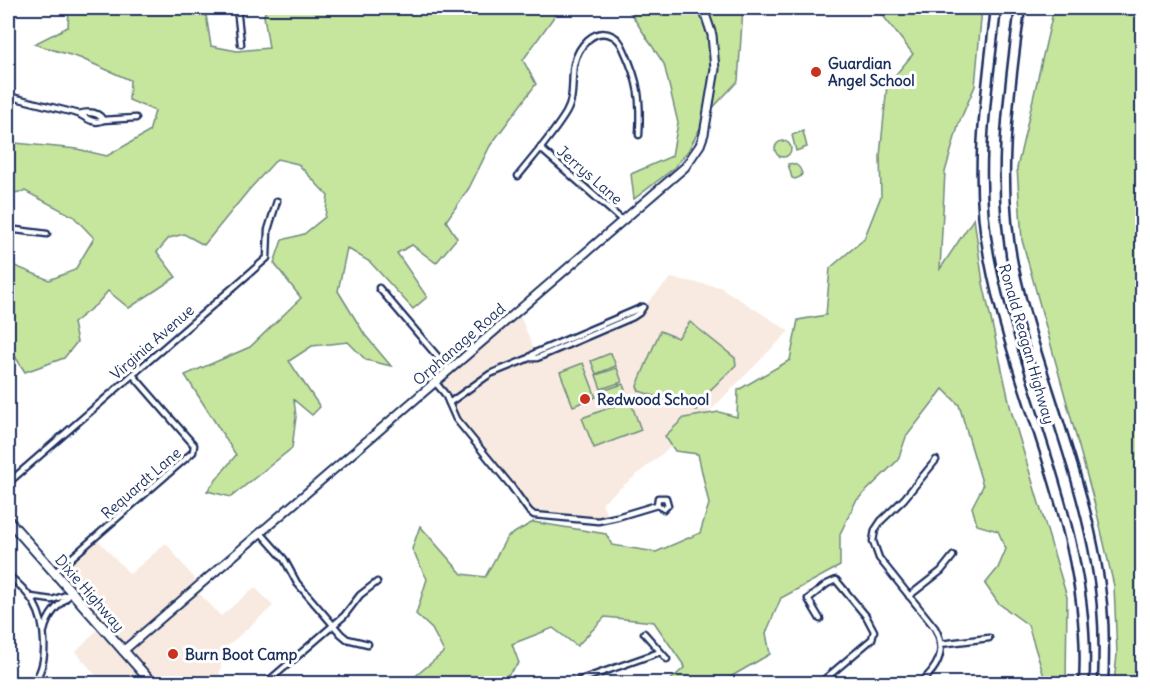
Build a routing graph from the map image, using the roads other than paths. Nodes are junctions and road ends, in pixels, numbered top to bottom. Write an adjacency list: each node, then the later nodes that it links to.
1 (237, 8): 5 (street)
2 (704, 8): 12 (main road, Orphanage Road)
3 (996, 8): 49 (highway, Ronald Reagan Highway)
4 (1020, 8): 50 (highway, Ronald Reagan Highway)
5 (241, 44)
6 (8, 96): 7 (street)
7 (136, 118)
8 (639, 135): 9 (street)
9 (540, 148): 10 (street); 12 (street, Jerrys Lane)
10 (518, 176)
11 (277, 201): 18 (street, Virginia Avenue)
12 (623, 221): 17 (main road, Orphanage Road)
13 (8, 229): 14 (street)
14 (47, 234)
15 (379, 288): 17 (street)
16 (527, 359): 16 (street); 20 (street)
17 (449, 370): 19 (main road, Orphanage Road)
18 (133, 375): 22 (street, Virginia Avenue); 27 (street, Requardt Lane)
19 (435, 382): 20 (street); 25 (main road, Orphanage Road)
20 (449, 403): 23 (street)
21 (936, 460): 31 (street)
22 (8, 483)
23 (657, 505)
24 (8, 520): 27 (main road, Dixie Highway)
25 (261, 533): 34 (street); 40 (main road, Orphanage Road)
26 (952, 556): 31 (street)
27 (54, 573): 30 (main road, Dixie Highway)
28 (8, 575): 32 (street)
29 (377, 582): 34 (street)
30 (72, 593): 32 (street); 36 (street); 40 (main road, Dixie Highway)
31 (909, 596): 39 (street)
32 (30, 597): 36 (street)
33 (820, 619): 47 (street)
34 (333, 626): 38 (street); 45 (street)
35 (644, 633): 41 (street)
36 (43, 634): 43 (street)
37 (989, 638): 39 (street)
38 (368, 644)
39 (940, 644): 48 (street)
40 (123, 651): 44 (main road, Dixie Highway)
41 (660, 652): 42 (street); 46 (street)
42 (667, 659)
43 (32, 684)
44 (153, 684)
45 (265, 684)
46 (569, 684)
47 (819, 684)
48 (920, 684)
49 (1084, 684)
50 (1103, 684)

